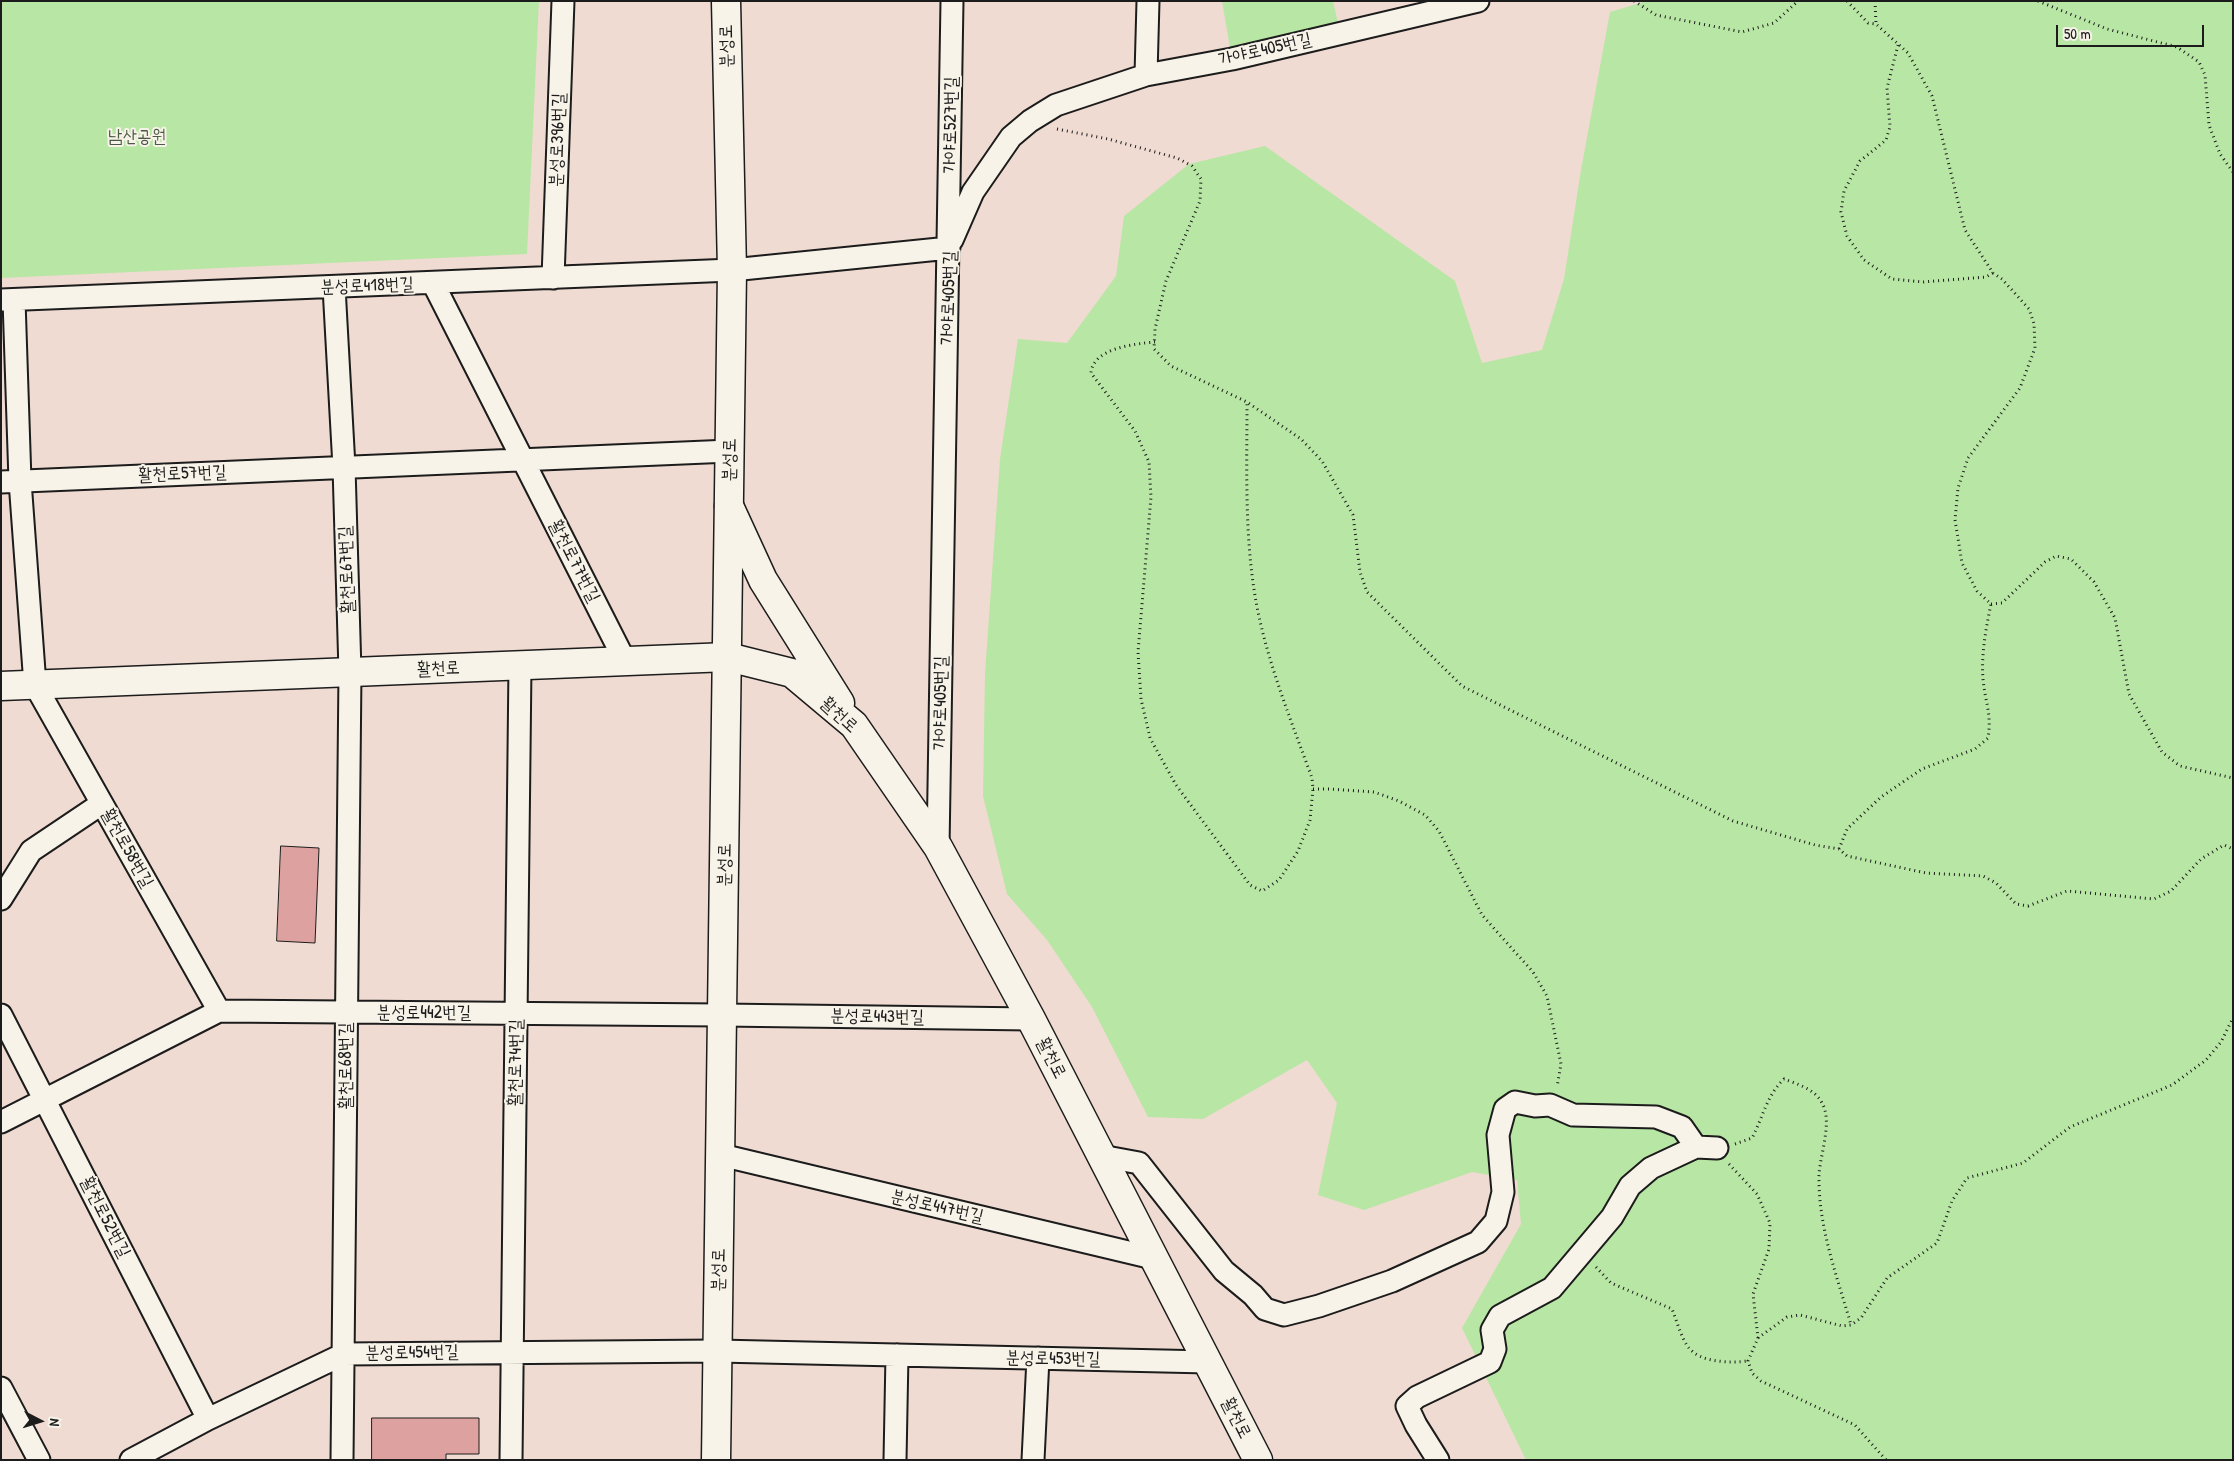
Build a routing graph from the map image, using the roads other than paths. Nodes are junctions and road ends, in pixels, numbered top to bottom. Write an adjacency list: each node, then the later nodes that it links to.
1 (563, 1): 10 (street, 분성로396번길)
2 (726, 1): 9 (street, 분성로)
3 (952, 1): 8 (street, 가야로527번길)
4 (1148, 1): 7 (street)
5 (1478, 1): 6 (street, 가야로405번길)
6 (1402, 10): 7 (street, 가야로405번길)
7 (1146, 75): 8 (street, 가야로405번길)
8 (949, 248): 9 (street); 27 (street, 가야로405번길)
9 (732, 270): 10 (street, 분성로418번길); 14 (street, 분성로)
10 (553, 278): 11 (street, 분성로418번길)
11 (433, 283): 12 (street, 분성로418번길); 15 (street, 활천로77번길)
12 (334, 287): 13 (street, 분성로418번길); 16 (street, 활천로67번길)
13 (8, 300): 17 (street)
14 (730, 451): 15 (street); 18 (street, 분성로)
15 (523, 460): 16 (street); 20 (street, 활천로77번길)
16 (344, 467): 17 (street, 활천로57번길); 22 (street, 활천로67번길)
17 (11, 482): 23 (street)
18 (729, 506): 19 (street, 분성로); 25 (street)
19 (728, 657): 20 (street, 활천로); 25 (street, 활천로); 33 (street, 분성로)
20 (625, 661): 21 (street, 활천로)
21 (520, 665): 22 (street, 활천로); 31 (street, 활천로74번길)
22 (350, 672): 23 (street, 활천로); 30 (street, 활천로68번길)
23 (34, 685): 24 (street, 활천로); 26 (street, 활천로58번길)
24 (1, 686)
25 (854, 725): 27 (street, 활천로)
26 (102, 804): 28 (street); 29 (street, 활천로58번길)
27 (938, 847): 34 (street, 활천로)
28 (1, 899)
29 (219, 1012): 30 (street, 분성로442번길); 35 (street, 분성로442번길)
30 (346, 1012): 31 (street, 분성로442번길); 42 (street, 활천로68번길)
31 (516, 1014): 33 (street, 분성로442번길); 40 (street, 활천로74번길)
32 (1, 1015): 35 (street, 활천로52번길)
33 (722, 1015): 34 (street, 분성로443번길); 37 (street, 분성로)
34 (1031, 1019): 38 (street, 활천로)
35 (45, 1100): 36 (street, 분성로442번길); 47 (street, 활천로52번길)
36 (1, 1122)
37 (721, 1155): 39 (street, 분성로447번길); 41 (street, 분성로)
38 (1101, 1156): 39 (street, 활천로); 56 (street)
39 (1153, 1258): 45 (street, 활천로)
40 (512, 1351): 41 (street, 분성로454번길); 42 (street, 분성로454번길); 51 (street, 활천로74번길)
41 (718, 1351): 43 (street, 분성로453번길); 52 (street, 분성로)
42 (344, 1354): 47 (street, 분성로454번길); 50 (street, 활천로68번길)
43 (897, 1355): 44 (street, 분성로453번길); 53 (street)
44 (1038, 1358): 45 (street, 분성로453번길); 54 (street)
45 (1208, 1362): 55 (street, 활천로)
46 (1, 1388): 48 (street)
47 (208, 1420): 49 (street, 분성로454번길)
48 (39, 1460)
49 (130, 1460)
50 (342, 1460)
51 (511, 1460)
52 (716, 1460)
53 (895, 1460)
54 (1034, 1460)
55 (1258, 1460)
56 (1438, 1460)

